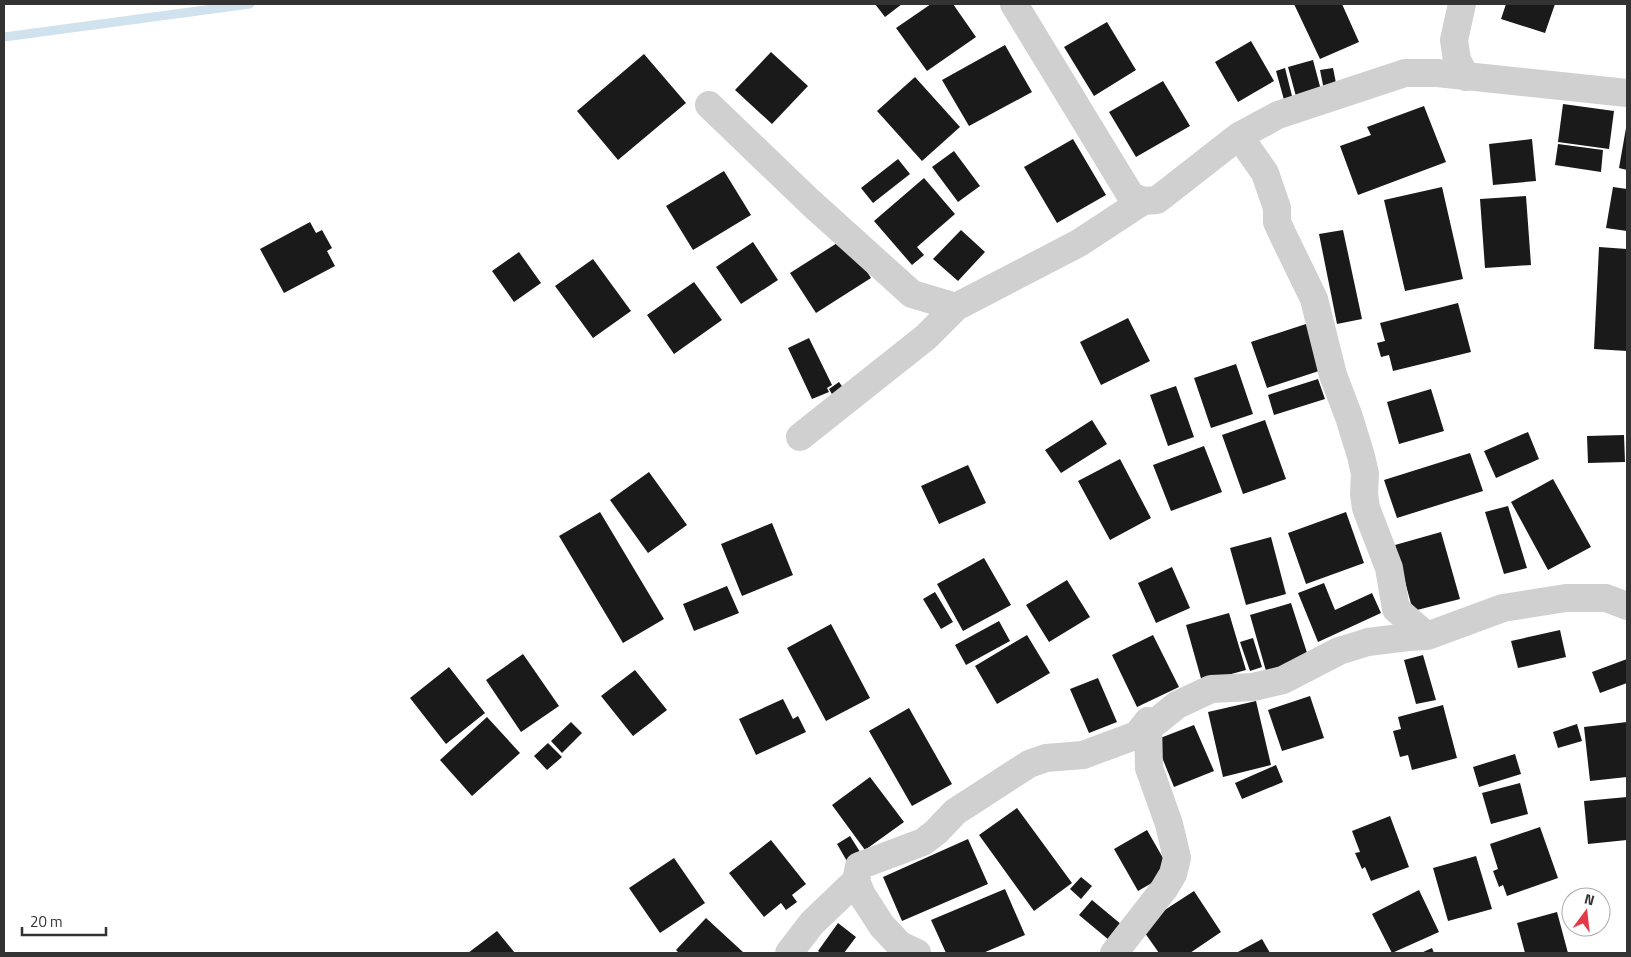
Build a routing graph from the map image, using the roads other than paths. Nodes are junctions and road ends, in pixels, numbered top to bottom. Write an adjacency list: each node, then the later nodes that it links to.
1 (1014, 4): 7 (street)
2 (1462, 4): 3 (street)
3 (1466, 77): 4 (street); 6 (street)
4 (1627, 93)
5 (709, 105): 8 (street)
6 (1239, 136): 7 (street); 11 (street)
7 (1143, 201): 8 (street)
8 (956, 307): 9 (street)
9 (800, 437)
10 (1627, 606): 11 (street)
11 (1427, 636): 12 (street)
12 (1148, 721): 13 (street); 16 (street)
13 (856, 881): 14 (street); 15 (street)
14 (789, 953)
15 (917, 953)
16 (1114, 953)

